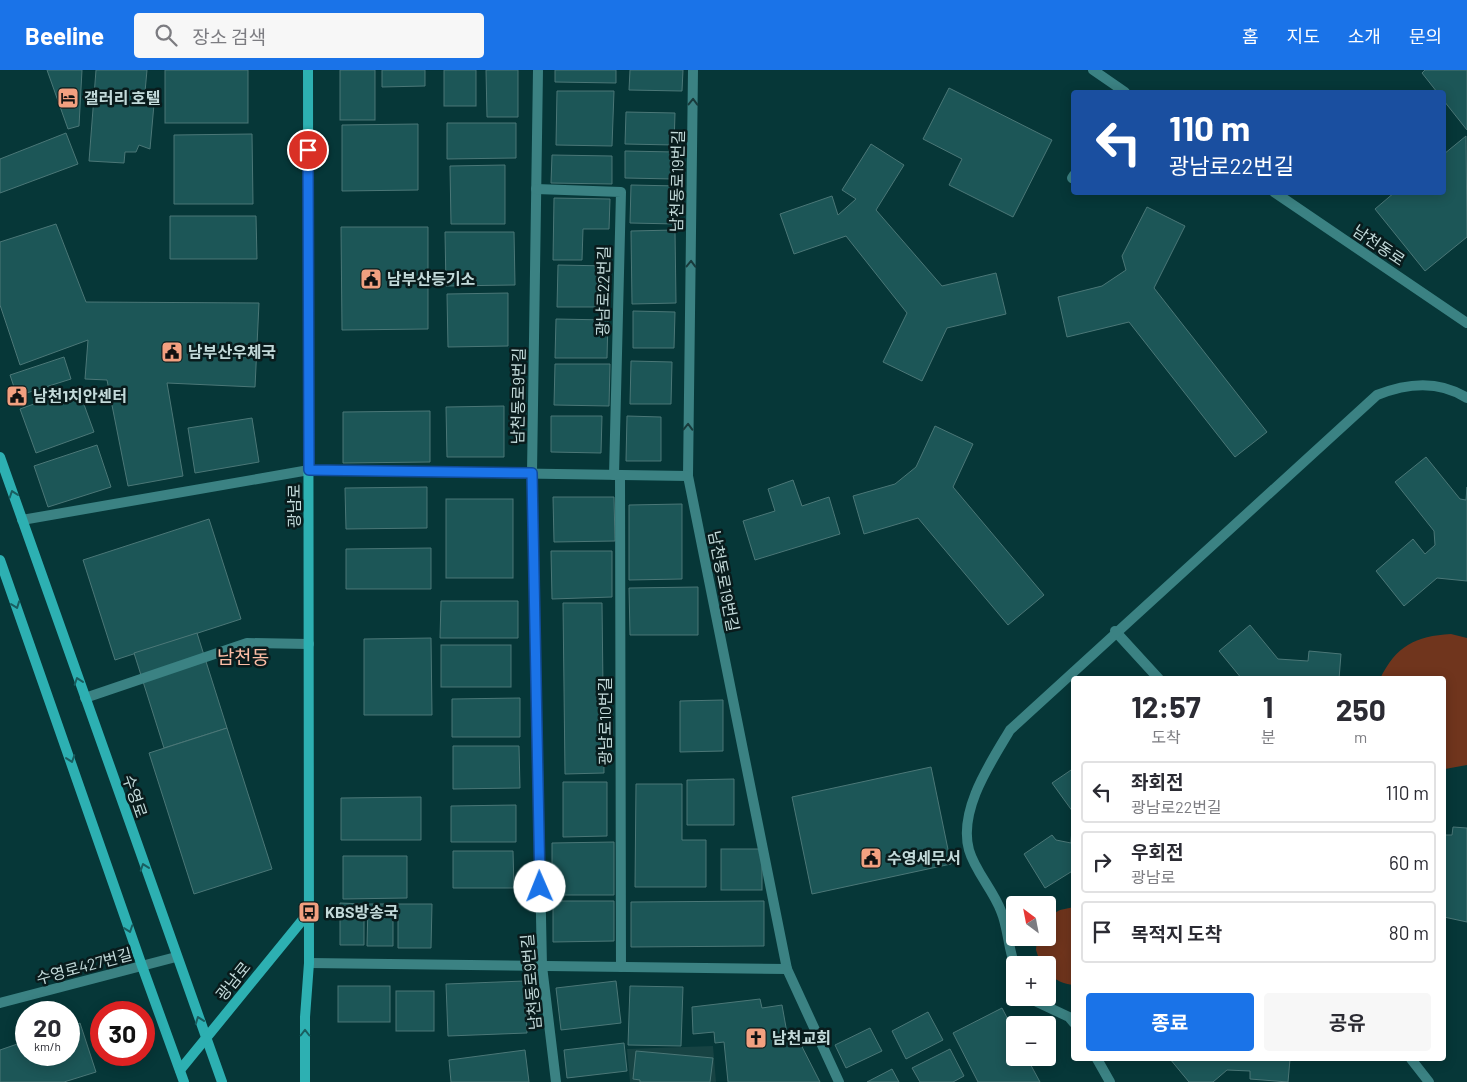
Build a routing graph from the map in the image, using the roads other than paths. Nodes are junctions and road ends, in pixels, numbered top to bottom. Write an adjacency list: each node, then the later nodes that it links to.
1 (308, 70): 11 (main road, 광남로)
2 (538, 70): 6 (street, 남천동로9번길)
3 (693, 70): 14 (street, 남천동로19번길, one-way to 3)
4 (1093, 70): 5 (street)
5 (1120, 90)
6 (536, 189): 12 (street, 남천동로9번길); 13 (street, 광남로22번길)
7 (1278, 195): 8 (street, 남천동로)
8 (1467, 322)
9 (1467, 398): 17 (street)
10 (0, 457): 15 (main road, 수영로, one-way to 10)
11 (309, 470): 12 (street); 15 (street); 18 (main road, 광남로)
12 (532, 473): 13 (street); 26 (street, 남천동로9번길)
13 (617, 475): 14 (street); 27 (street, 광남로10번길)
14 (688, 476): 28 (street, 남천동로19번길)
15 (22, 520): 20 (main road, 수영로, one-way to 15)
16 (0, 560): 25 (main road, one-way to 25)
17 (1115, 632): 19 (street); 22 (street)
18 (309, 644): 20 (street); 21 (main road, 광남로)
19 (1156, 676)
20 (85, 698): 23 (main road, 수영로, one-way to 20)
21 (309, 912): 24 (main road, 광남로); 32 (main road, 광남로)
22 (1011, 956)
23 (176, 957): 25 (street, 수영로427번길); 32 (main road, 수영로, one-way to 23)
24 (309, 963): 26 (street); 38 (main road, 광남로, one-way to 24)
25 (142, 966): 29 (street, 수영로427번길); 35 (main road)
26 (542, 966): 27 (street); 39 (street, 남천동로9번길)
27 (621, 967): 28 (street)
28 (787, 969): 40 (street, 남천동로19번길)
29 (0, 1003)
30 (1046, 1006): 31 (street)
31 (1071, 1018)
32 (206, 1038): 35 (main road, 광남로); 37 (main road, 수영로)
33 (1098, 1061): 41 (street)
34 (1413, 1061): 42 (street)
35 (180, 1070): 36 (main road)
36 (184, 1082)
37 (222, 1082)
38 (305, 1082)
39 (556, 1082)
40 (839, 1082)
41 (1110, 1082)
42 (1429, 1082)

